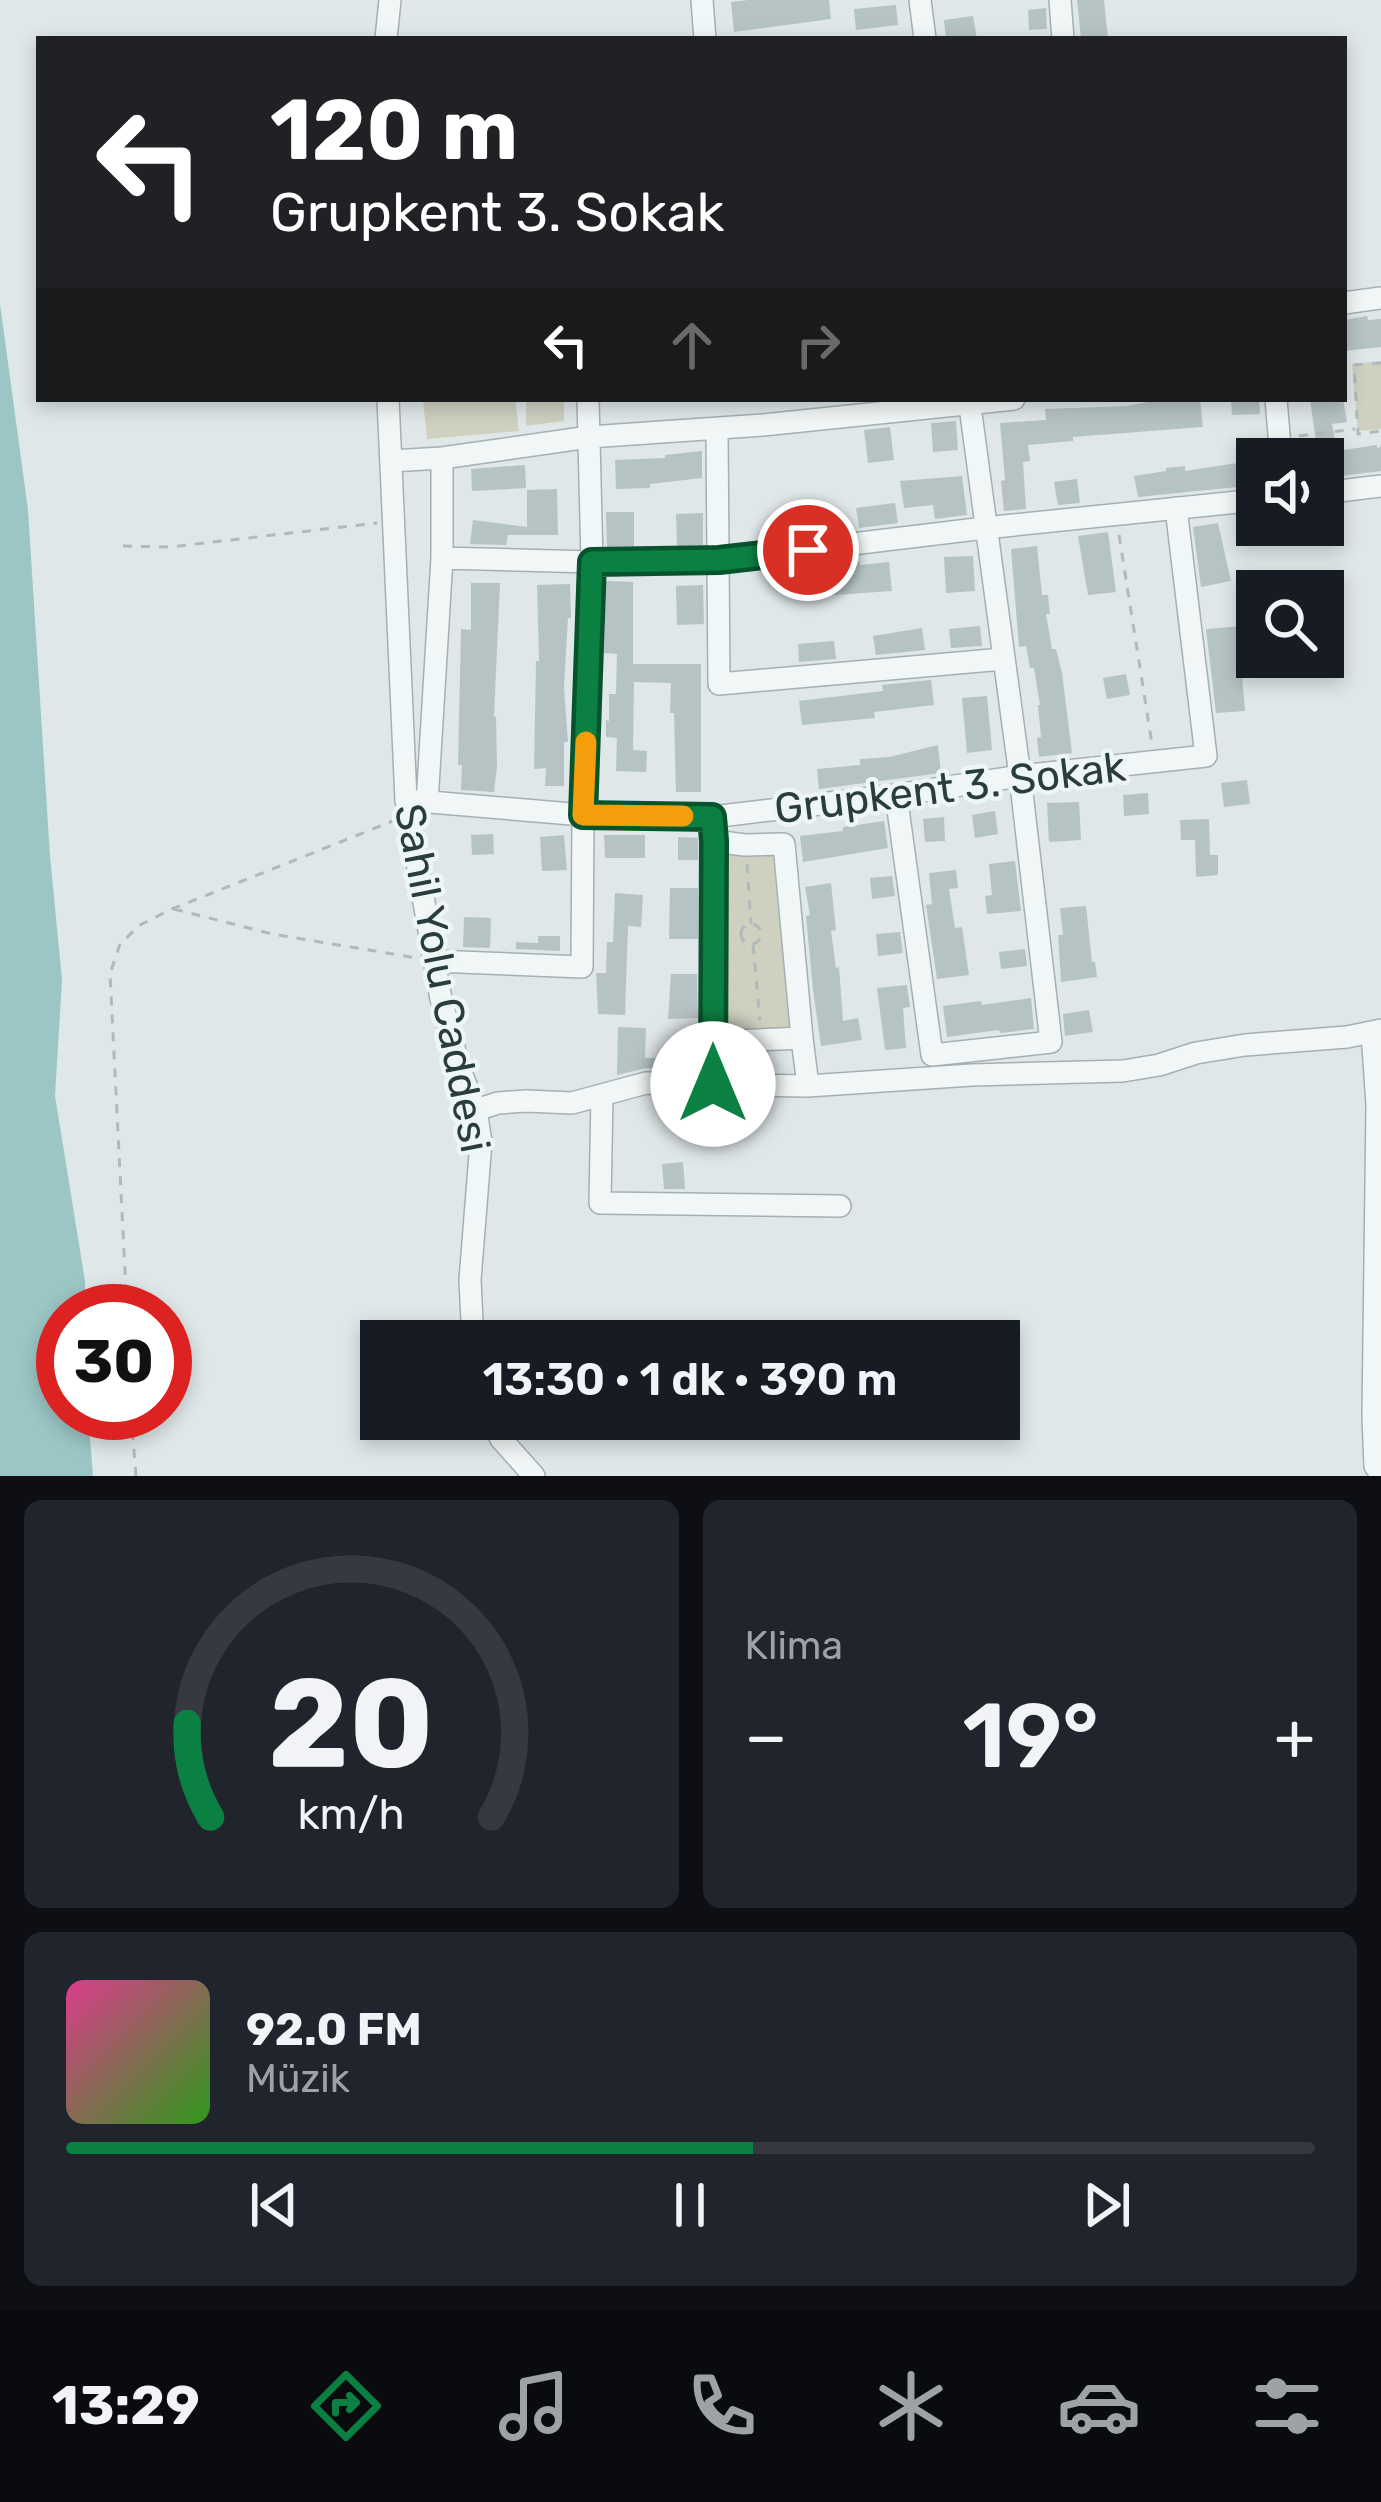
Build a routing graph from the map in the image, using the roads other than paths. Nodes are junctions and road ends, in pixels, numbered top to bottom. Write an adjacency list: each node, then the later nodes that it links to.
1 (390, 0): 5 (street)
2 (702, 0): 6 (street)
3 (920, 0): 7 (street)
4 (1060, 0): 8 (street)
5 (386, 36)
6 (705, 36)
7 (925, 36)
8 (1063, 36)
9 (1381, 298): 10 (street)
10 (1347, 303)
11 (388, 402): 20 (street, Sahil Yolu Caddesi)
12 (588, 402): 17 (street)
13 (969, 402): 15 (street); 25 (street)
14 (1276, 402): 18 (street)
15 (819, 409): 16 (street)
16 (717, 429): 17 (street); 27 (street)
17 (589, 437): 19 (street); 28 (street)
18 (1280, 438)
19 (442, 458): 20 (street); 26 (street)
20 (391, 461): 32 (street, Sahil Yolu Caddesi)
21 (1381, 486): 22 (street)
22 (1344, 490)
23 (1236, 502): 24 (street)
24 (1176, 508): 25 (street); 30 (street, Grupkent 3. Sokak)
25 (985, 528): 27 (street); 29 (street)
26 (442, 558): 28 (street); 32 (street)
27 (719, 560): 28 (street); 29 (street)
28 (592, 562): 33 (street)
29 (1003, 659): 30 (street)
30 (1020, 776): 31 (street, Grupkent 3. Sokak); 31 (street)
31 (896, 795): 34 (street, Grupkent 3. Sokak)
32 (413, 806): 33 (street, Grupkent 3. Sokak); 36 (street, Sahil Yolu Caddesi)
33 (583, 815): 34 (street, Grupkent 3. Sokak); 36 (street)
34 (712, 817): 35 (street)
35 (714, 841): 38 (street); 39 (street)
36 (434, 961): 43 (street, Sahil Yolu Caddesi)
37 (1376, 1031): 41 (street); 47 (street)
38 (802, 1038): 39 (street); 41 (street)
39 (712, 1042): 40 (street)
40 (713, 1084): 41 (street); 42 (street)
41 (808, 1086)
42 (602, 1095): 43 (street); 44 (street)
43 (476, 1110): 45 (street, Sahil Yolu Caddesi)
44 (840, 1206)
45 (472, 1320)
46 (502, 1440): 48 (street)
47 (1381, 1474)
48 (533, 1476)

